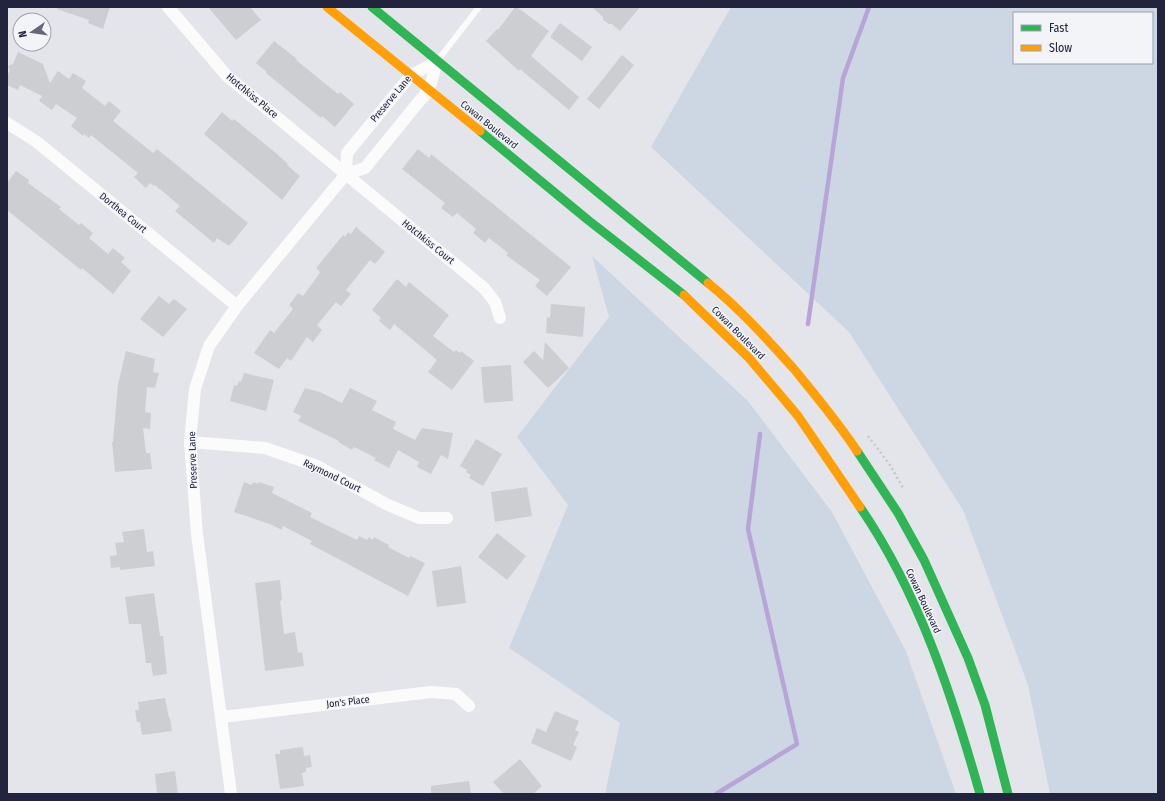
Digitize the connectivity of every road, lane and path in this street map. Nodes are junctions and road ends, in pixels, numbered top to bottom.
1 (168, 7) edge
2 (327, 7) edge
3 (372, 7) edge
4 (479, 7) edge
5 (438, 62) junction
6 (411, 75) junction
7 (428, 90) junction
8 (7, 123) edge
9 (346, 174) junction
10 (237, 306) junction
11 (500, 318) dead end
12 (190, 442) junction
13 (447, 518) dead end
14 (469, 706) dead end
15 (222, 718) junction
16 (231, 794) edge
17 (980, 794) edge
18 (1008, 794) edge

1 - 9 street, Hotchkiss Place
2 - 6 main road, Cowan Boulevard
3 - 5 main road, Cowan Boulevard
4 - 5 lane
5 - 6 street, Preserve Lane
5 - 7 street
5 - 18 main road, Cowan Boulevard
6 - 7 main road, Cowan Boulevard
6 - 9 street, Preserve Lane
7 - 9 street
7 - 17 main road, Cowan Boulevard
8 - 10 street, Dorthea Court
9 - 10 street, Preserve Lane
9 - 11 street, Hotchkiss Court
10 - 12 street, Preserve Lane
12 - 13 street, Raymond Court
12 - 15 street, Preserve Lane
14 - 15 street, Jon's Place
15 - 16 street, Preserve Lane

